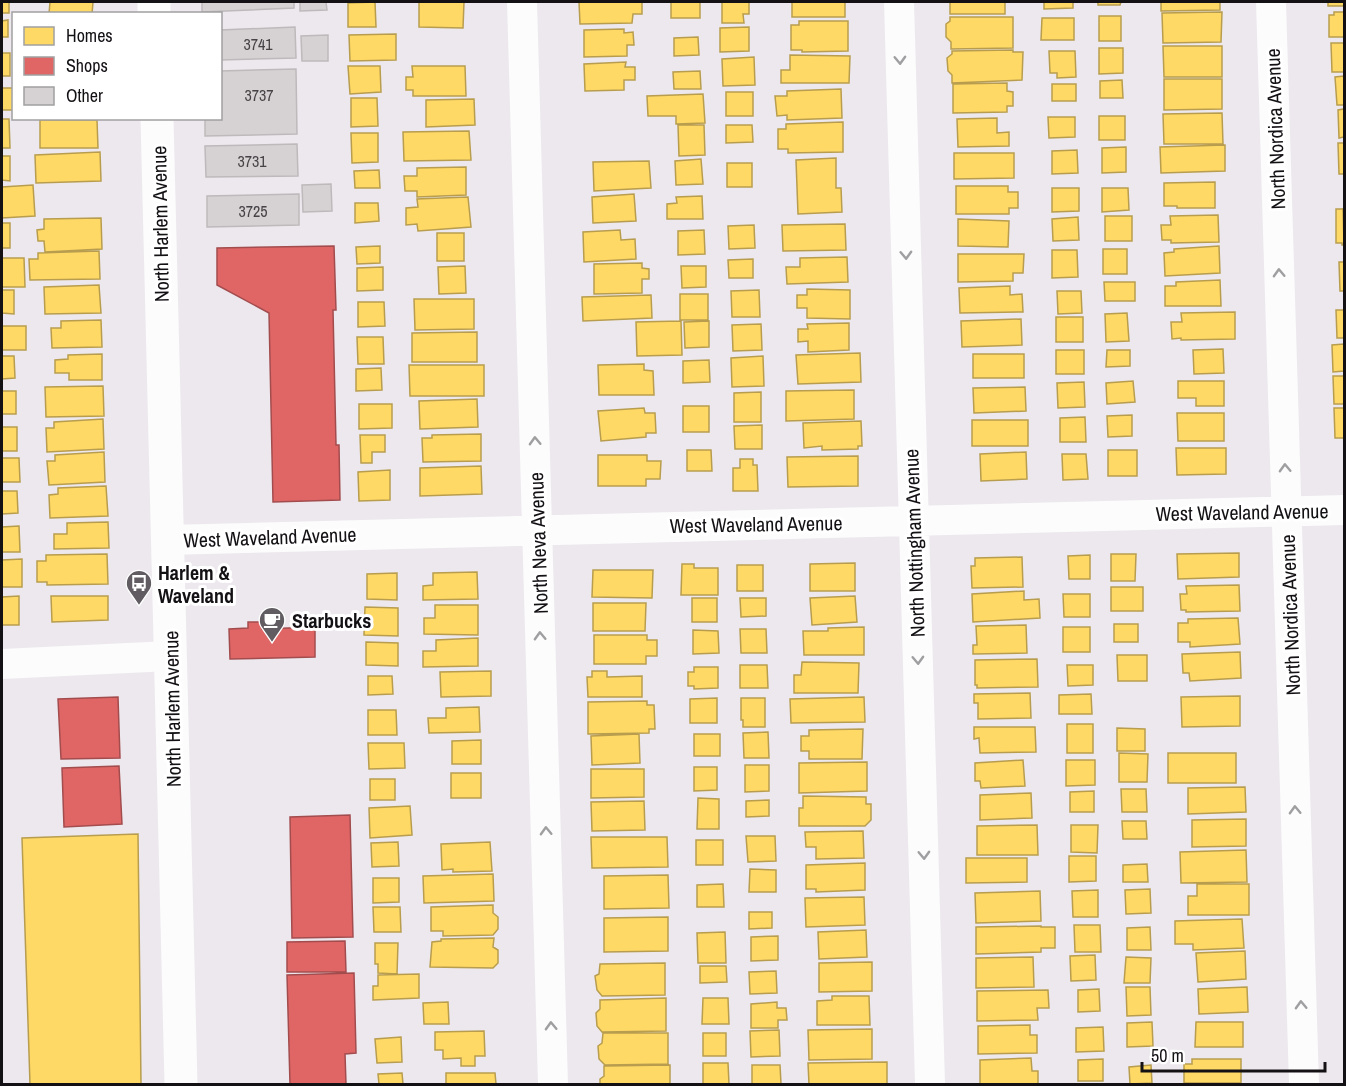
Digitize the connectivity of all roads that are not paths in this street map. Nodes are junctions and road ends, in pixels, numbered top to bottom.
1 (522, 2) edge
2 (898, 2) edge
3 (1271, 2) edge
4 (157, 120) edge
5 (1344, 510) edge
6 (1287, 511) junction
7 (914, 520) junction
8 (537, 530) junction
9 (167, 540) junction
10 (170, 656) junction
11 (2, 664) edge
12 (181, 1084) edge
13 (553, 1084) edge
14 (930, 1084) edge
15 (1304, 1084) edge

8 -> 1 street, North Neva Avenue
2 -> 7 street, North Nottingham Avenue
6 -> 3 street, North Nordica Avenue
4 - 9 main road, North Harlem Avenue
5 - 6 street, West Waveland Avenue
6 - 7 street, West Waveland Avenue
15 -> 6 street, North Nordica Avenue
7 - 8 street, West Waveland Avenue
7 -> 14 street, North Nottingham Avenue
8 - 9 street, West Waveland Avenue
13 -> 8 street, North Neva Avenue
9 - 10 main road, North Harlem Avenue
10 - 11 street
10 - 12 main road, North Harlem Avenue

